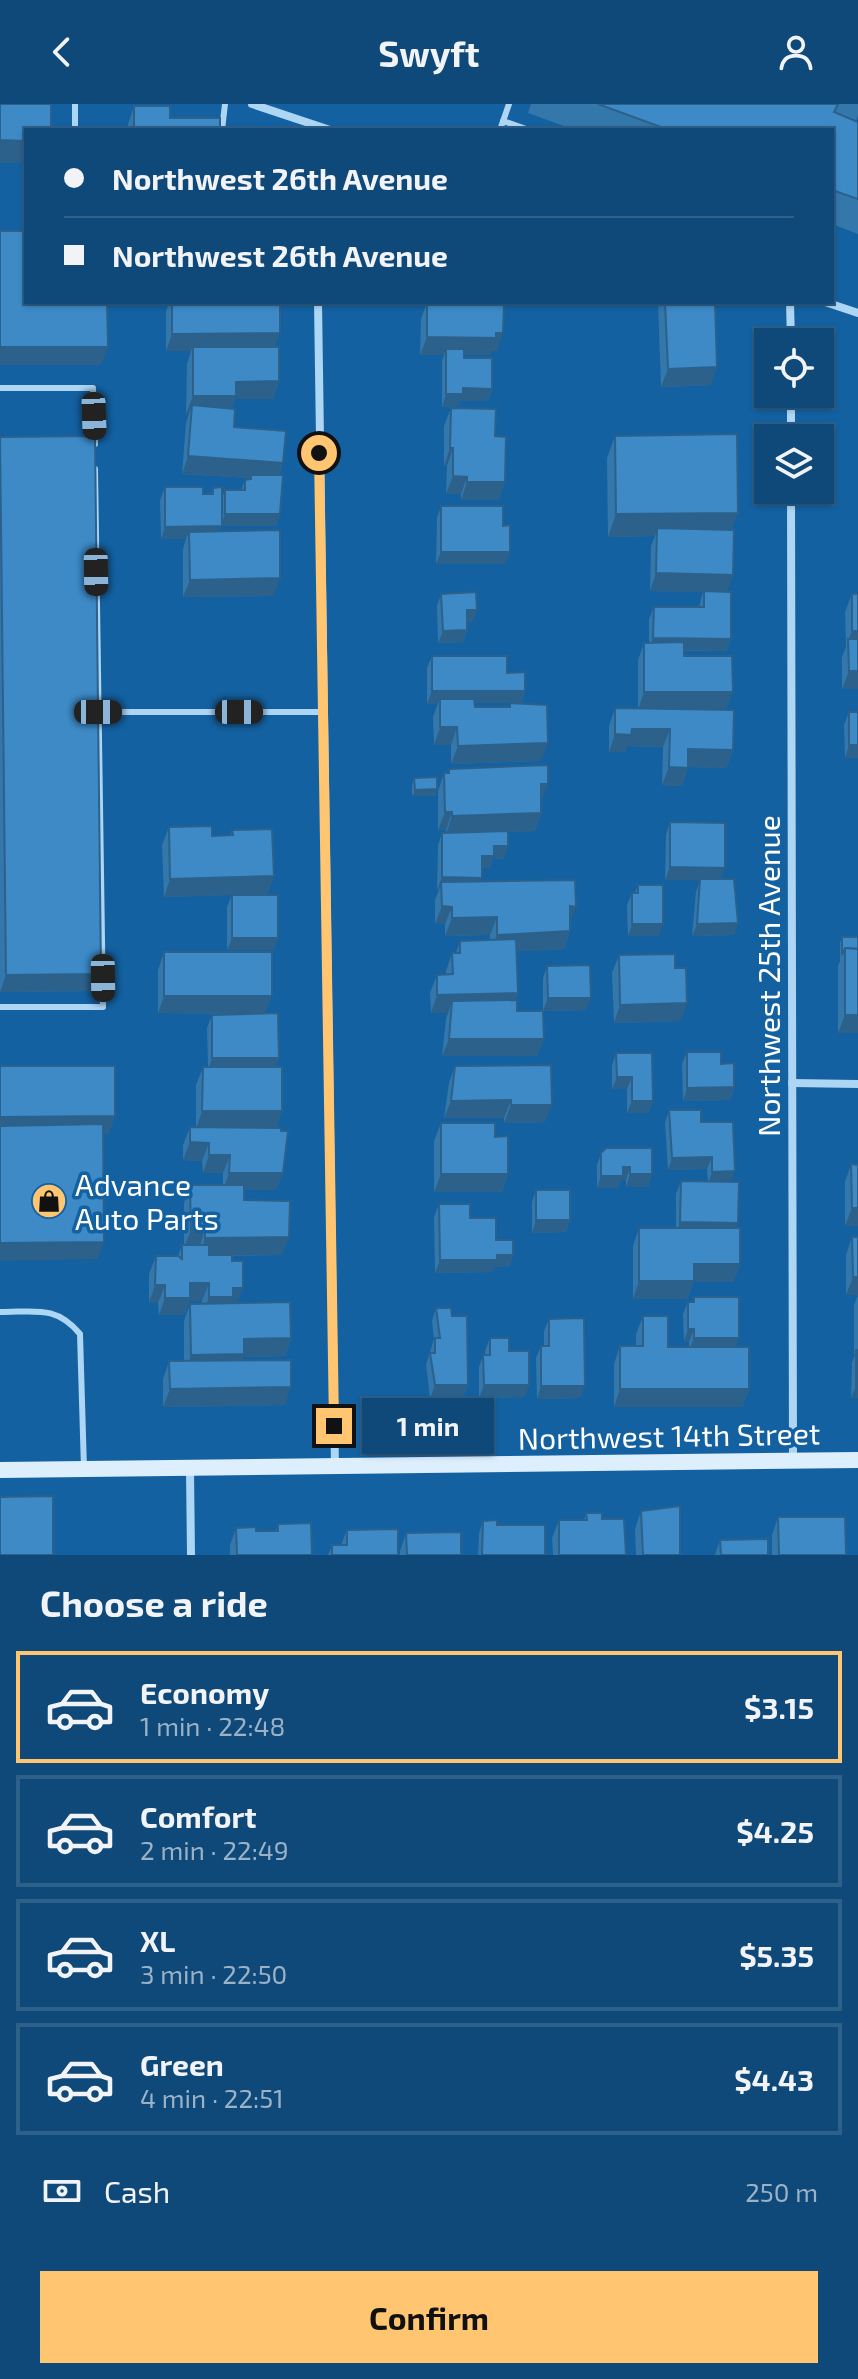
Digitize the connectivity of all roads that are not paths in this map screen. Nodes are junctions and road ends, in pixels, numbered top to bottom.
1 (75, 104) edge
2 (225, 104) edge
3 (252, 104) edge
4 (509, 104) edge
5 (503, 121) junction
6 (316, 127) edge
7 (75, 128) edge
8 (222, 128) edge
9 (501, 128) edge
10 (523, 128) edge
11 (318, 304) edge
12 (790, 304) edge
13 (831, 304) edge
14 (858, 313) edge
15 (791, 328) edge
16 (0, 388) edge
17 (79, 444) edge
18 (95, 444) junction
19 (791, 504) edge
20 (98, 712) junction
21 (321, 712) junction
22 (0, 1007) edge
23 (792, 1083) junction
24 (858, 1084) edge
25 (0, 1312) edge
26 (858, 1460) edge
27 (793, 1461) junction
28 (335, 1469) junction
29 (0, 1470) edge
30 (84, 1470) junction
31 (190, 1470) junction
32 (191, 1555) edge

1 - 7 lane
2 - 8 lane
3 - 6 street
4 - 5 lane
5 - 9 lane
5 - 10 lane
11 - 21 street
12 - 15 street
13 - 14 street
16 - 18 lane
17 - 18 lane
18 - 20 lane
19 - 23 street, Northwest 25th Avenue
20 - 21 lane
20 - 22 lane
21 - 28 street
23 - 24 street
23 - 27 street, Northwest 25th Avenue
25 - 30 lane
26 - 27 street, Northwest 14th Street
27 - 28 street, Northwest 14th Street
28 - 31 street, Northwest 14th Street
29 - 30 street, Northwest 14th Street
30 - 31 street, Northwest 14th Street
31 - 32 street

